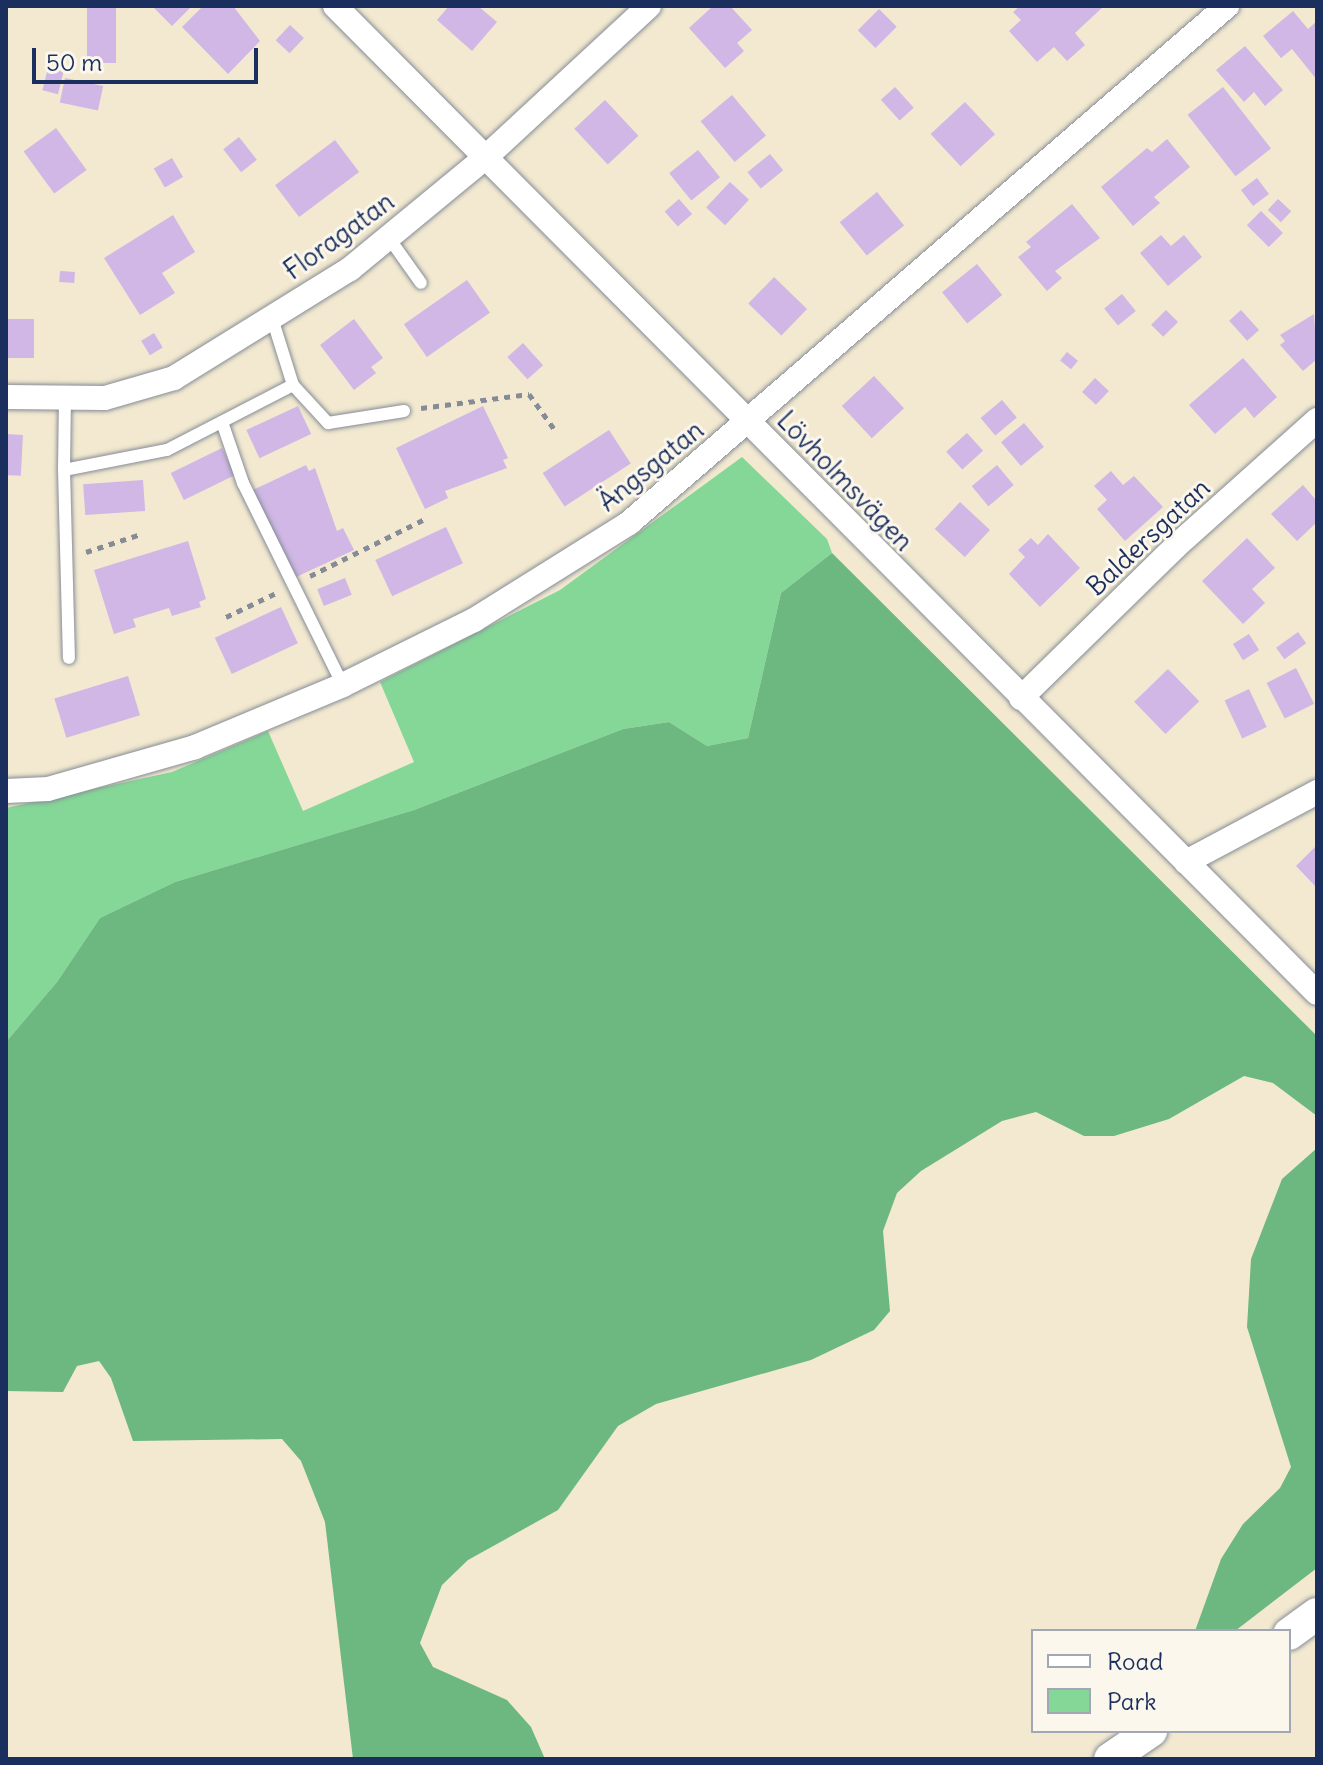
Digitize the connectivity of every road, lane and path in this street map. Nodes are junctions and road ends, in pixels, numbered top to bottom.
1 (335, 6) edge
2 (649, 6) edge
3 (1227, 6) edge
4 (486, 157) junction
5 (389, 238) junction
6 (421, 283) dead end
7 (272, 318) junction
8 (293, 385) junction
9 (6, 397) edge
10 (65, 397) junction
11 (404, 411) joint
12 (1317, 420) edge
13 (222, 422) junction
14 (748, 422) junction
15 (555, 430) dead end
16 (64, 470) junction
17 (427, 518) dead end
18 (138, 535) dead end
19 (66, 558) junction
20 (292, 585) junction
21 (226, 617) dead end
22 (69, 658) dead end
23 (343, 685) junction
24 (1021, 698) junction
25 (6, 791) edge
26 (1317, 792) edge
27 (1186, 862) junction
28 (1317, 993) edge
29 (1317, 1614) edge
30 (1291, 1633) edge
31 (1148, 1733) edge
32 (1110, 1759) edge

1 - 4 street, Lövholmsvägen
2 - 4 street, Floragatan
3 - 14 street, Ängsgatan
4 - 5 street, Floragatan
4 - 14 street, Lövholmsvägen
5 - 6 lane
5 - 7 street, Floragatan
7 - 8 lane
7 - 10 street, Floragatan
8 - 11 lane
8 - 13 lane
9 - 10 street, Floragatan
10 - 16 lane
11 - 15 path
12 - 24 street, Baldersgatan
13 - 16 lane
13 - 20 lane
14 - 23 street, Ängsgatan
14 - 24 street, Lövholmsvägen
16 - 19 lane
17 - 20 path
18 - 19 path
19 - 22 lane
20 - 21 path
20 - 23 lane
23 - 25 street, Ängsgatan
24 - 27 street, Lövholmsvägen
26 - 27 street
27 - 28 street, Lövholmsvägen
29 - 30 street
31 - 32 street

